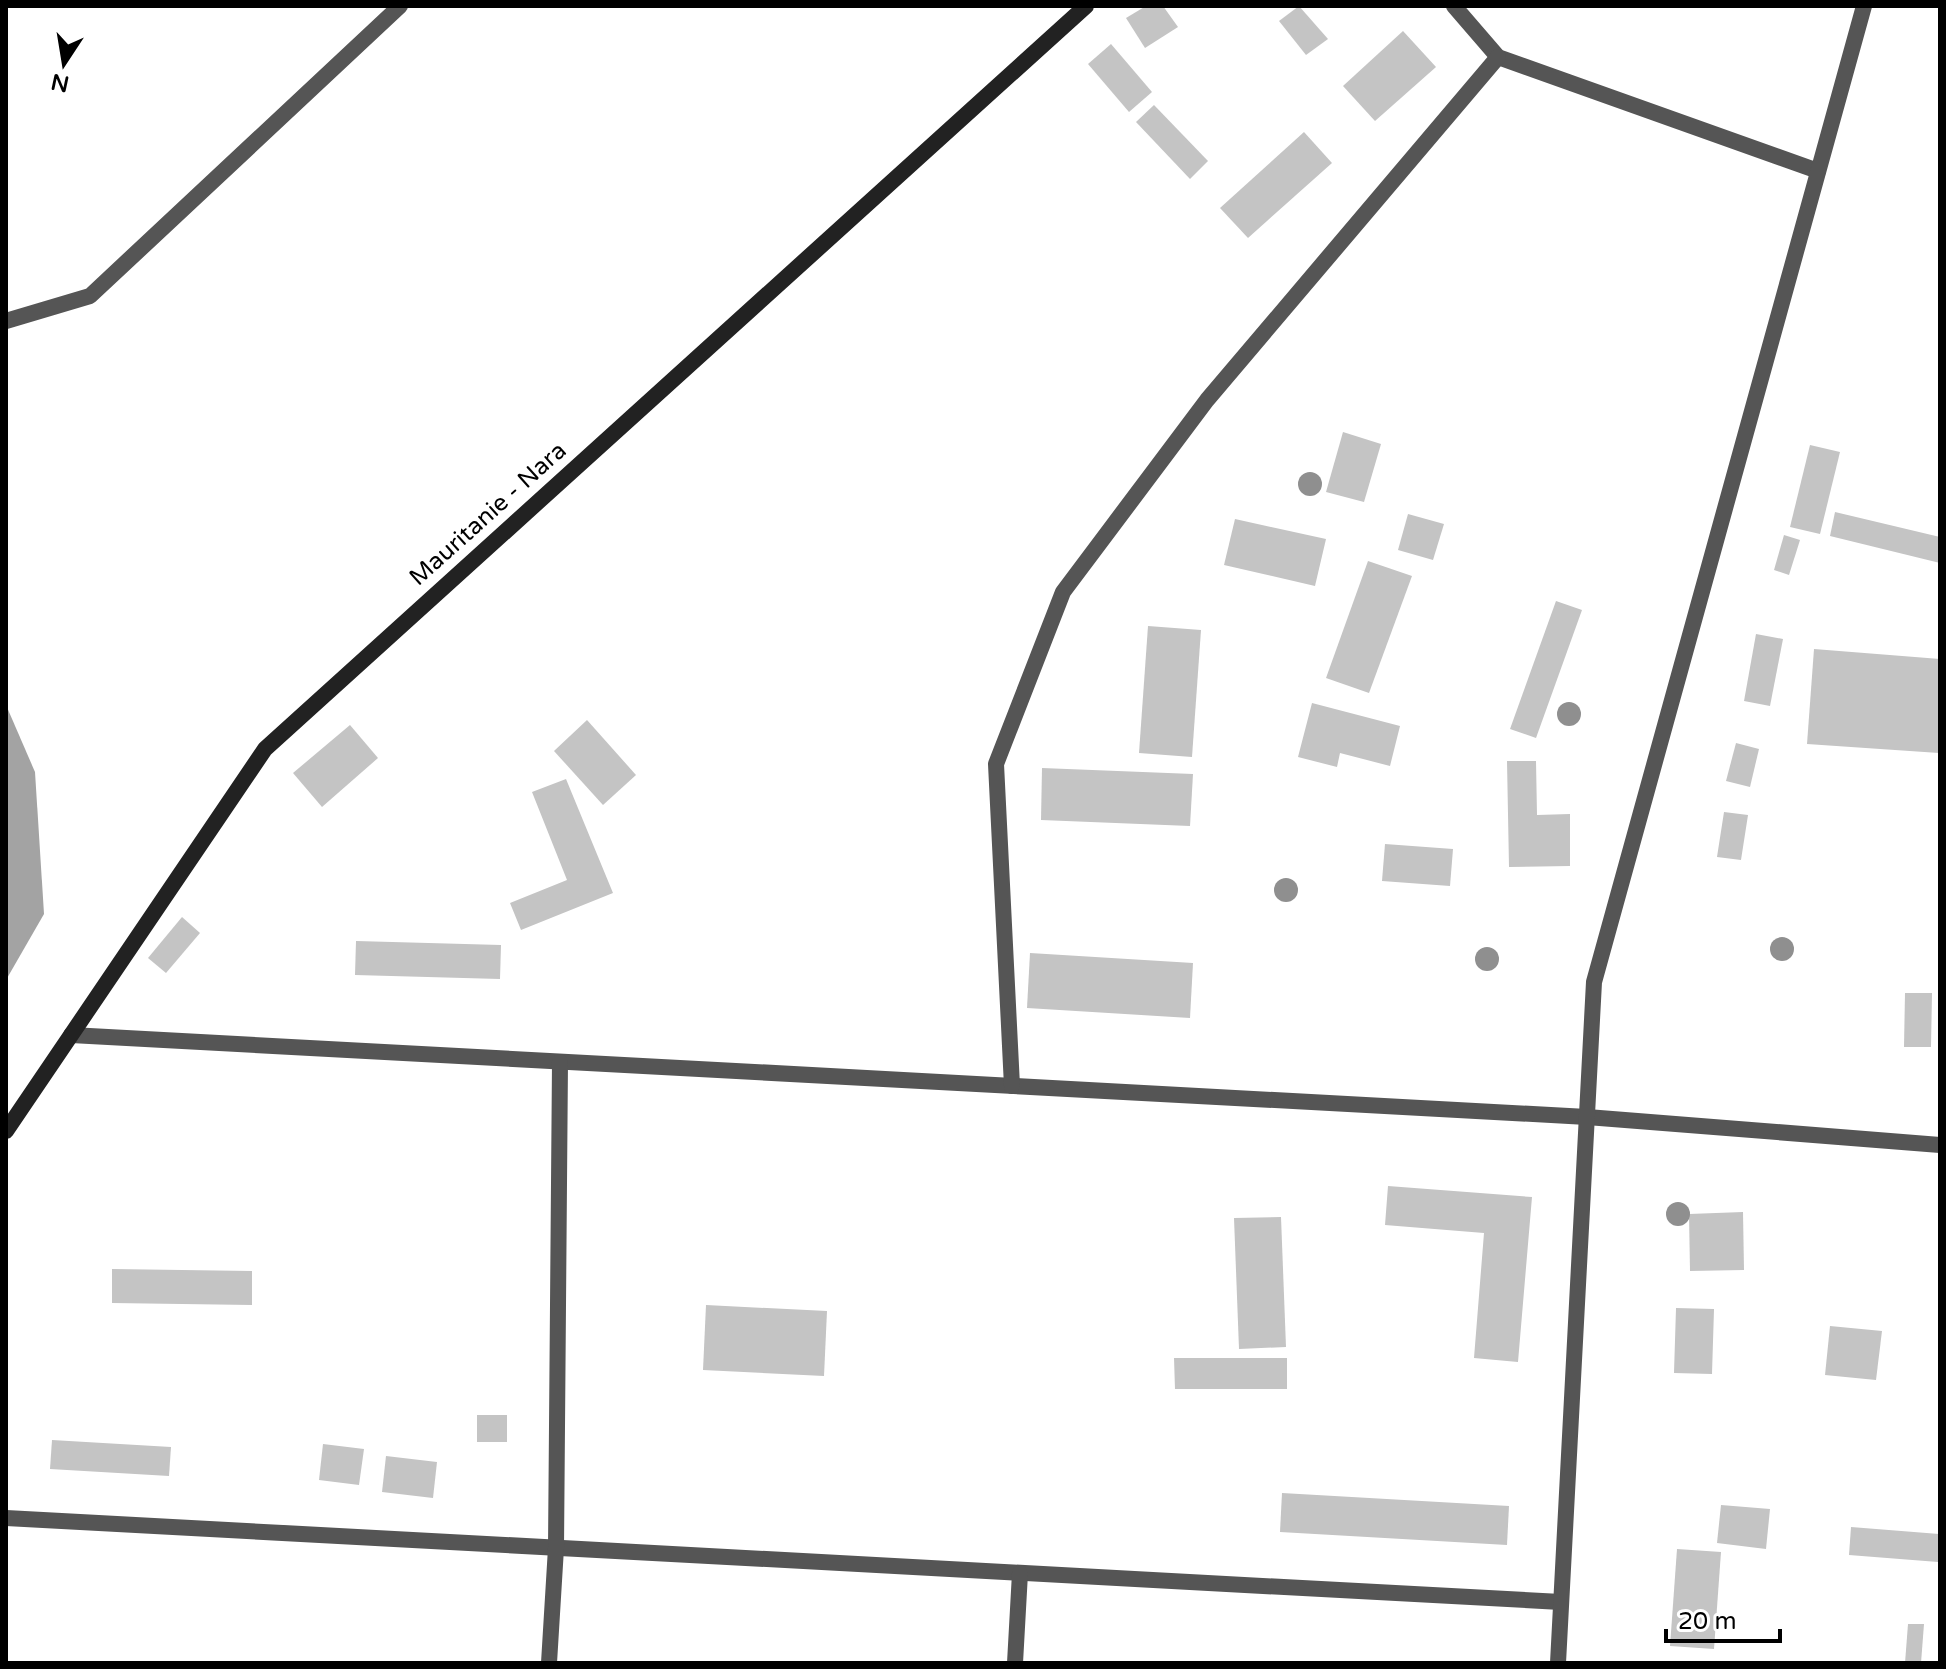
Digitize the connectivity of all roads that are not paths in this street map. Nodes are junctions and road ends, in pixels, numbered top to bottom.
1 (400, 6) edge
2 (1086, 6) edge
3 (1454, 6) edge
4 (1864, 6) edge
5 (1498, 57) junction
6 (1818, 171) junction
7 (6, 321) edge
8 (71, 1035) junction
9 (560, 1062) junction
10 (1012, 1086) junction
11 (1587, 1117) junction
12 (6, 1131) edge
13 (1940, 1145) edge
14 (6, 1518) edge
15 (556, 1548) junction
16 (1020, 1573) junction
17 (1561, 1602) junction
18 (549, 1663) edge
19 (1015, 1663) edge
20 (1558, 1663) edge

1 - 7 street
2 - 8 main road, Mauritanie - Nara
3 - 5 street
4 - 6 street
5 - 6 street
5 - 10 street
6 - 11 street
8 - 9 street
8 - 12 main road, Mauritanie - Nara
9 - 10 street
9 - 15 street
10 - 11 street
11 - 13 street
11 - 17 street
14 - 15 street
15 - 16 street
15 - 18 street
16 - 17 street
16 - 19 street
17 - 20 street

